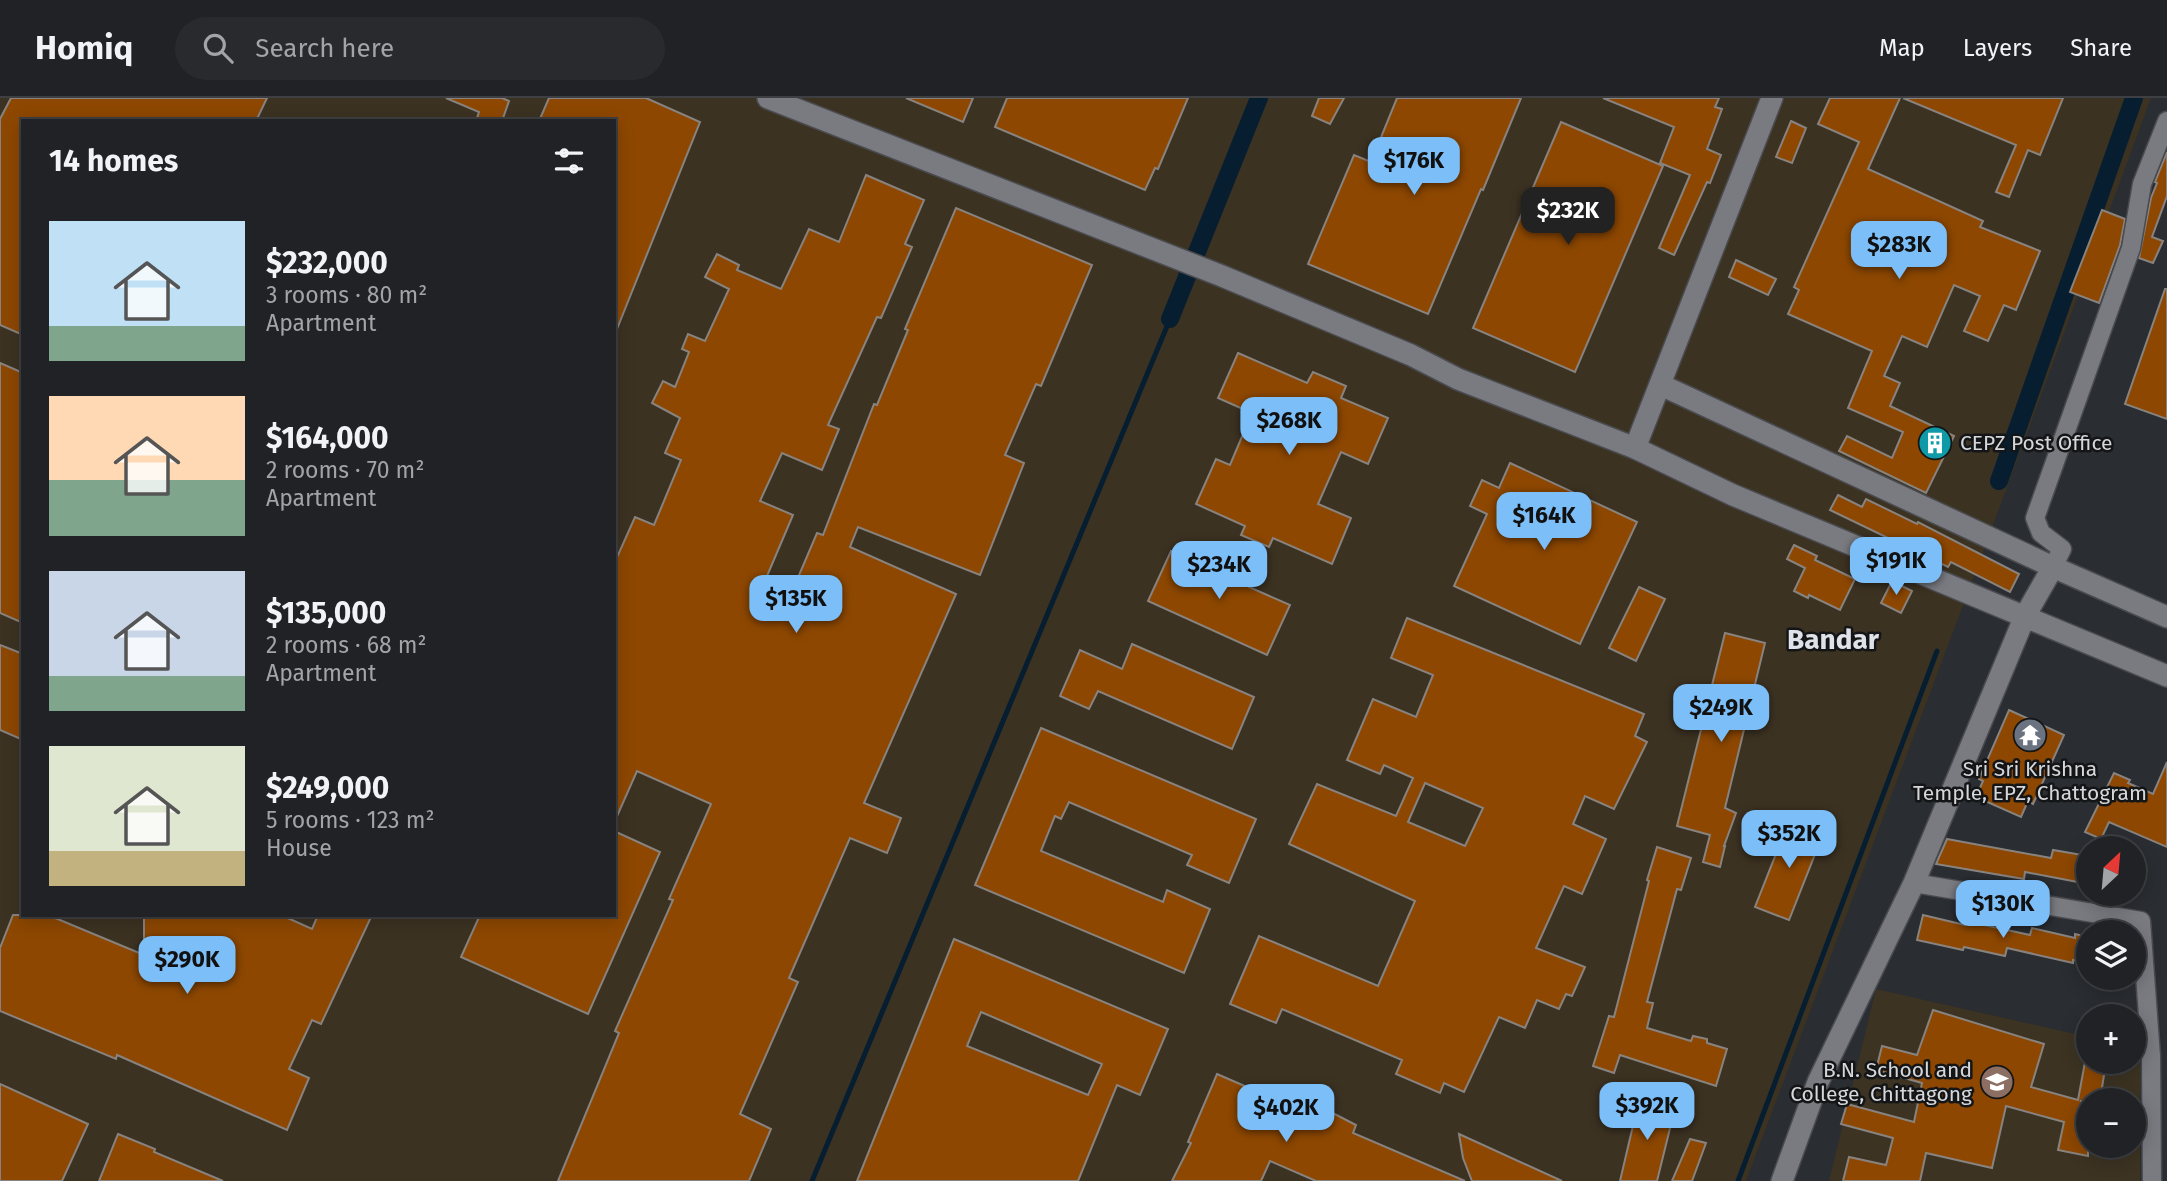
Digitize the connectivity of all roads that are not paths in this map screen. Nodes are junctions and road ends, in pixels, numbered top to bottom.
1 (768, 98) edge
2 (1772, 98) edge
3 (2167, 121) edge
4 (1661, 385) junction
5 (1635, 448) junction
6 (2053, 567) junction
7 (2025, 616) junction
8 (2167, 617) edge
9 (2167, 676) edge
10 (1914, 883) junction
11 (1782, 1181) edge
12 (2152, 1181) edge

1 - 5 street
2 - 4 street
3 - 6 street
4 - 5 street
4 - 6 street
5 - 7 street
6 - 7 street
6 - 8 street
7 - 9 street
7 - 10 street
10 - 11 street
10 - 12 street

